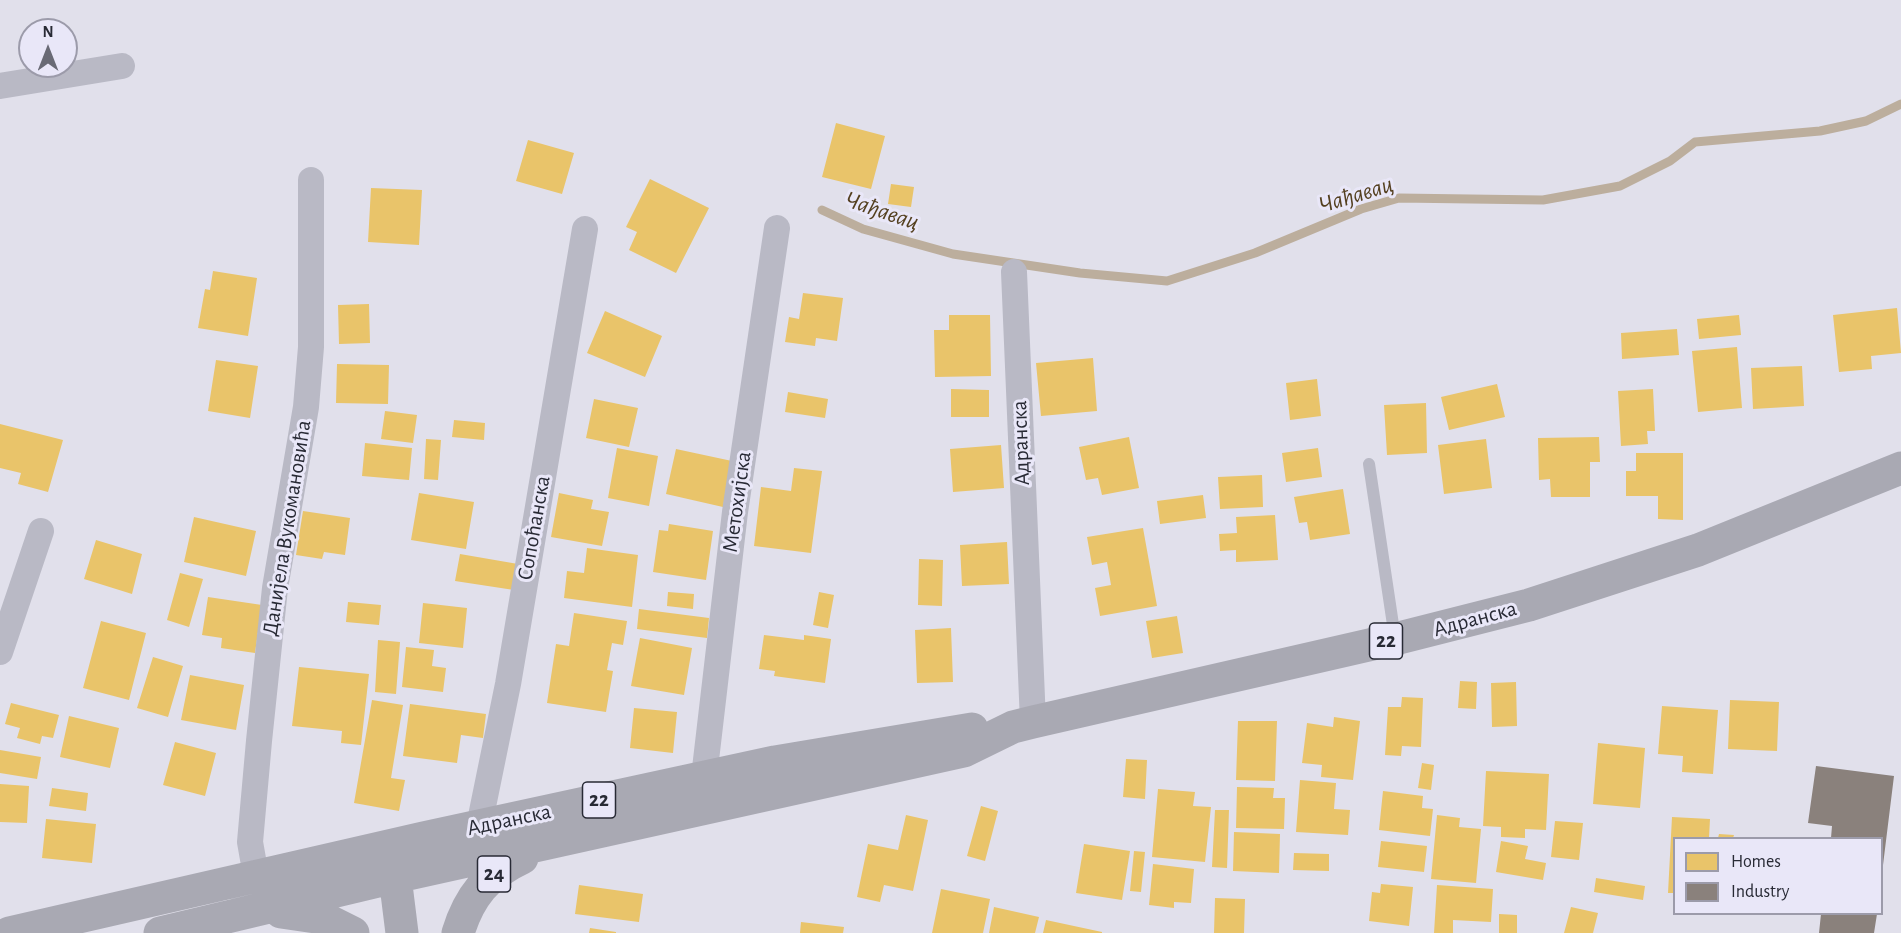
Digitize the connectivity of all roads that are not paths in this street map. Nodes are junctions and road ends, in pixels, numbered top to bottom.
1 (122, 66) dead end
2 (0, 86) edge
3 (311, 180) dead end
4 (777, 228) dead end
5 (585, 229) dead end
6 (1014, 272) dead end
7 (1369, 464) dead end
8 (1901, 468) edge
9 (41, 531) dead end
10 (1395, 639) junction
11 (0, 652) edge
12 (1023, 724) junction
13 (704, 777) junction
14 (480, 826) junction
15 (415, 840) junction
16 (556, 842) junction
17 (443, 867) junction
18 (256, 876) junction
19 (395, 878) junction
20 (265, 910) junction
21 (9, 933) edge
22 (160, 933) edge
23 (352, 933) edge
24 (402, 933) edge
25 (457, 933) edge

1 - 2 street
3 - 18 street, Данијела Вукомановића
4 - 13 street, Метохијска
5 - 14 street, Сопоћанска
6 - 12 street, Адранска
7 - 10 lane
8 - 10 main road, Адранска / 22
9 - 11 street
10 - 12 main road, Адранска / 22
12 - 13 main road, Адранска / 22
12 - 16 main road, Адранска / 22
13 - 14 main road, Адранска / 22
14 - 15 main road, Адранска / 22
15 - 17 main road
15 - 18 main road, Адранска / 22
15 - 19 main road
16 - 17 main road, Адранска / 22
16 - 25 main road, 24
17 - 19 main road, Адранска / 22
17 - 25 main road
18 - 21 main road, Адранска / 22
19 - 20 main road, Адранска / 22
19 - 24 main road
20 - 22 main road, 22
20 - 23 main road

